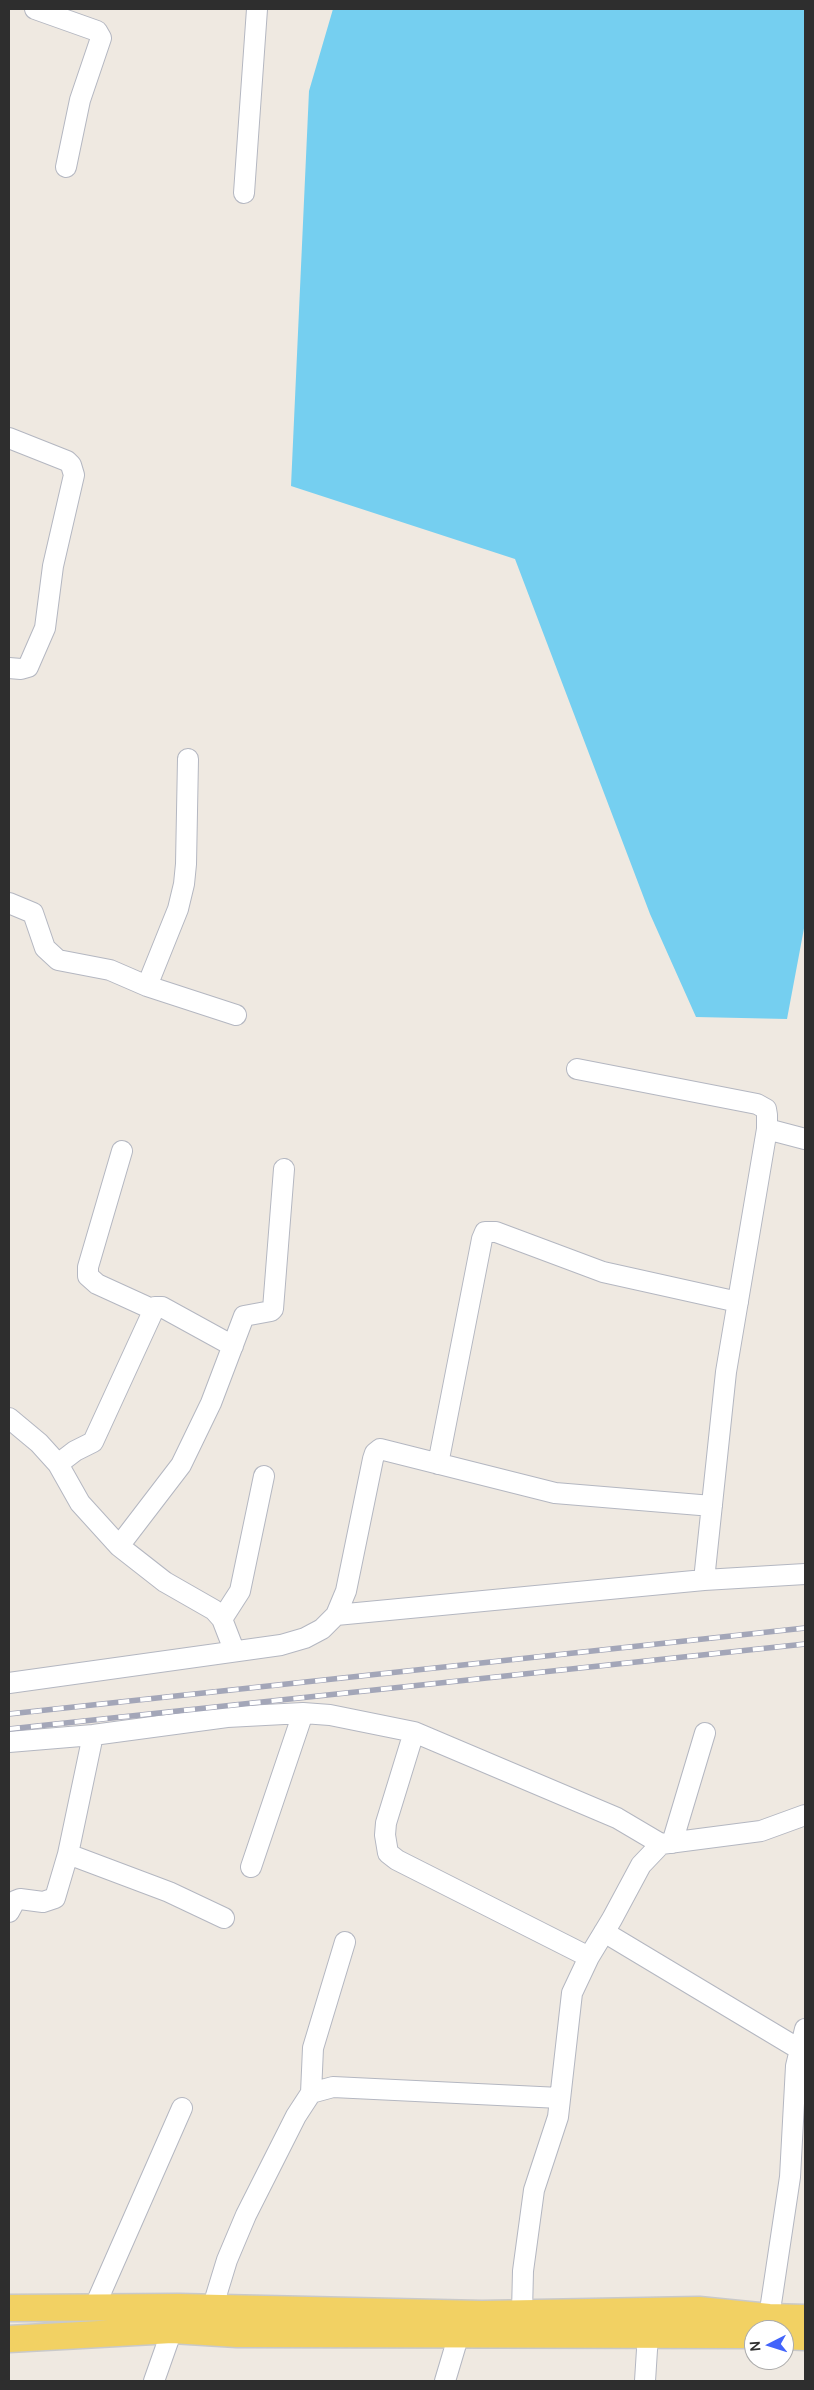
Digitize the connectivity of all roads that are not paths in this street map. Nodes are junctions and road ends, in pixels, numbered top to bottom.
1 (35, 9) edge
2 (257, 9) edge
3 (66, 167) dead end
4 (244, 193) dead end
5 (9, 438) edge
6 (9, 668) edge
7 (188, 759) dead end
8 (9, 903) edge
9 (147, 986) junction
10 (236, 1015) dead end
11 (577, 1069) dead end
12 (767, 1128) junction
13 (805, 1139) edge
14 (122, 1151) dead end
15 (284, 1168) dead end
16 (738, 1302) junction
17 (154, 1310) junction
18 (233, 1346) junction
19 (9, 1418) edge
20 (58, 1464) junction
21 (438, 1464) junction
22 (264, 1476) dead end
23 (712, 1506) junction
24 (119, 1546) junction
25 (805, 1574) edge
26 (704, 1580) junction
27 (336, 1615) junction
28 (222, 1618) junction
29 (234, 1650) junction
30 (9, 1683) edge
31 (303, 1713) junction
32 (414, 1732) junction
33 (705, 1733) dead end
34 (93, 1735) junction
35 (9, 1742) edge
36 (805, 1815) edge
37 (667, 1843) junction
38 (68, 1854) junction
39 (251, 1867) dead end
40 (9, 1912) edge
41 (224, 1918) dead end
42 (604, 1932) junction
43 (346, 1942) dead end
44 (589, 1957) junction
45 (805, 2029) edge
46 (799, 2049) junction
47 (311, 2093) junction
48 (560, 2098) junction
49 (182, 2108) dead end
50 (9, 2308) edge
51 (94, 2308) junction
52 (212, 2309) junction
53 (522, 2312) junction
54 (770, 2320) edge
55 (744, 2323) edge
56 (172, 2330) junction
57 (744, 2331) edge
58 (459, 2334) junction
59 (648, 2334) junction
60 (9, 2339) edge
61 (154, 2381) edge
62 (445, 2381) edge
63 (645, 2381) edge

1 - 3 street
2 - 4 street
5 - 6 street
7 - 9 street
8 - 9 street
9 - 10 street
11 - 12 street
12 - 13 street
12 - 16 street
14 - 17 street
15 - 18 street
16 - 21 street
16 - 23 street
17 - 18 street
17 - 20 street
18 - 24 street
19 - 20 street
20 - 24 street
21 - 23 street
21 - 27 street
22 - 28 street
23 - 26 street
24 - 28 street
25 - 26 street
26 - 27 street
27 - 29 street
28 - 29 street
29 - 30 street
31 - 32 street
31 - 34 street
31 - 39 street
32 - 37 street
32 - 44 street
33 - 37 street
34 - 35 street
34 - 38 street
36 - 37 street
37 - 42 street
38 - 40 street
38 - 41 street
42 - 44 street
42 - 46 street
43 - 47 street
44 - 48 street
45 - 46 street
46 - 54 street
47 - 48 street
47 - 52 street
48 - 53 street
49 - 51 street
50 - 51 main road
51 - 52 main road
52 - 53 main road
53 - 55 main road
56 - 58 main road
56 - 60 main road
56 - 61 street
57 - 59 main road
58 - 59 main road
58 - 62 street
59 - 63 street

